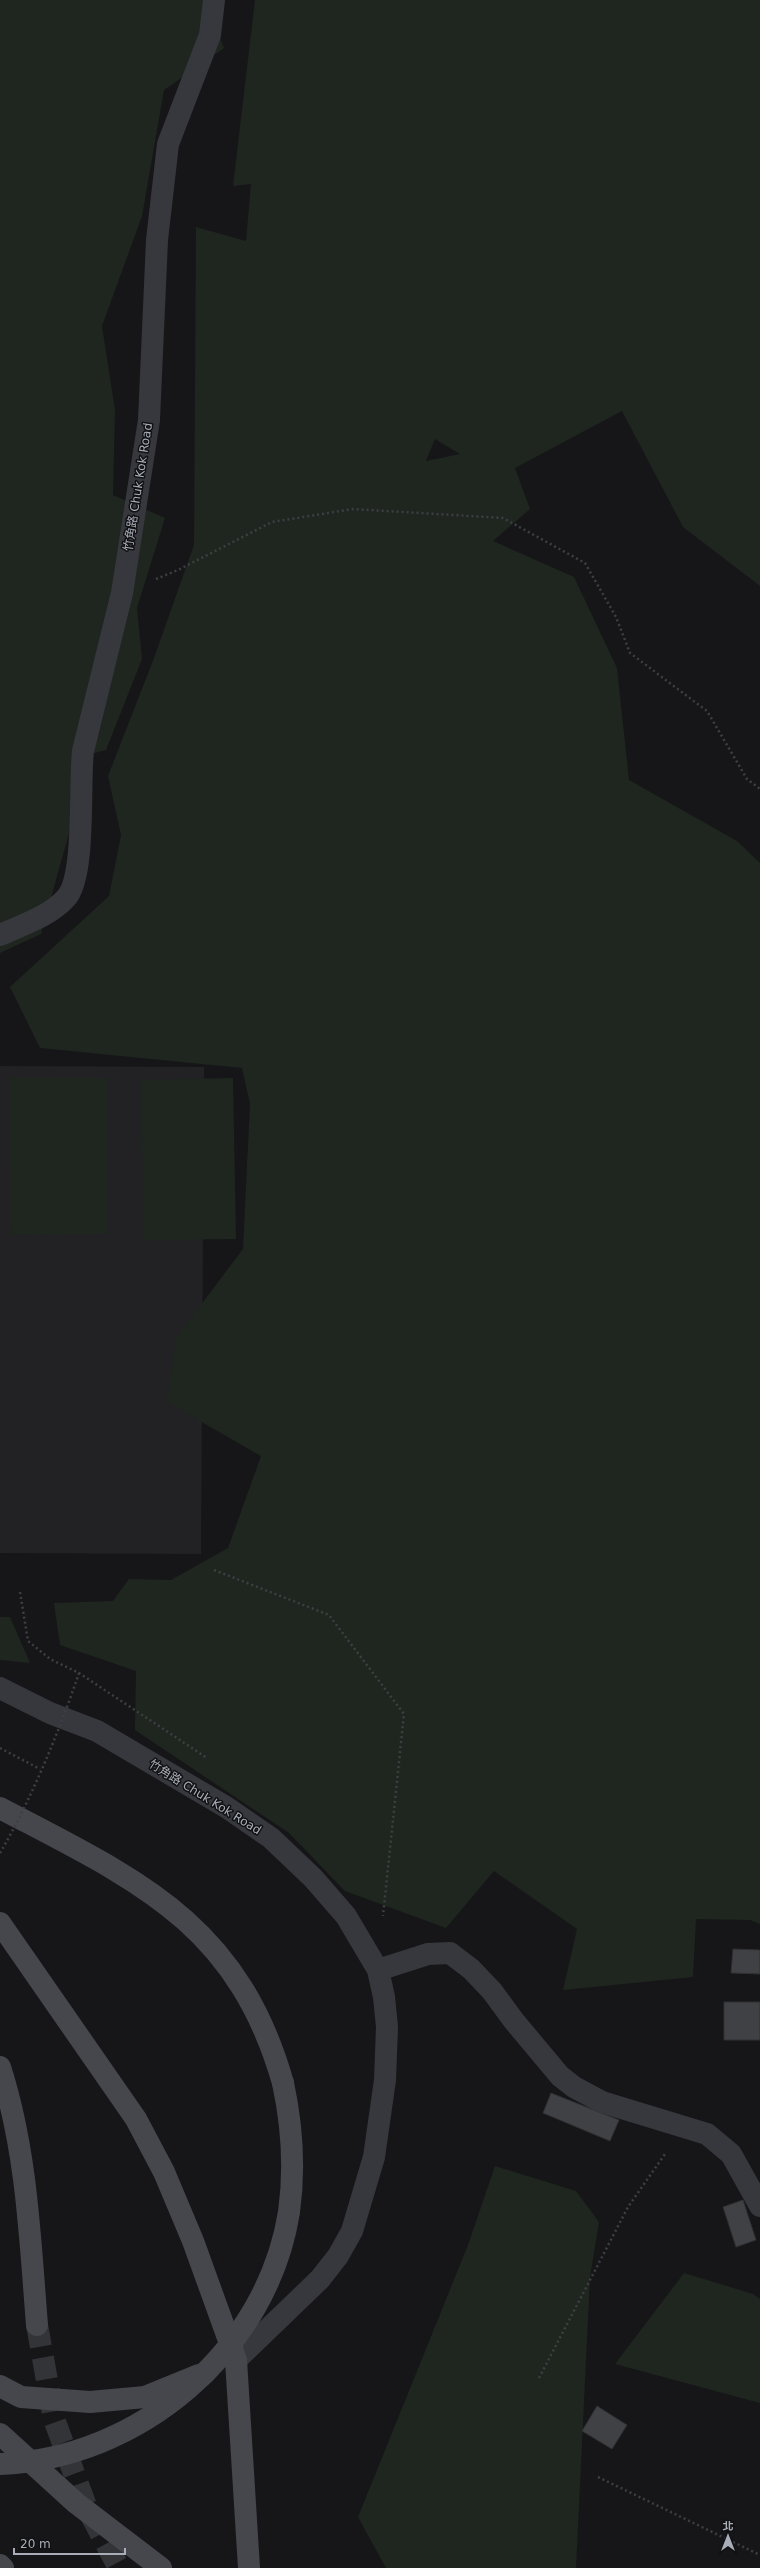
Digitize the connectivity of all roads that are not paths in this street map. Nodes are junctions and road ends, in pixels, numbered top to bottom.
1 (214, 0) edge
2 (0, 935) edge
3 (0, 1688) edge
4 (0, 1808) edge
5 (0, 1923) edge
6 (378, 1970) junction
7 (0, 2067) edge
8 (760, 2206) edge
9 (37, 2325) tunnel mouth
10 (236, 2360) junction
11 (0, 2386) edge
12 (0, 2434) edge
13 (0, 2464) edge
14 (0, 2565) edge
15 (3, 2568) edge
16 (161, 2568) edge
17 (249, 2568) edge

1 - 2 street, 竹角路 Chuk Kok Road
3 - 6 street, 竹角路 Chuk Kok Road
4 - 13 main road, bridge
5 - 10 main road
6 - 8 street
6 - 10 street, 竹角路 Chuk Kok Road
7 - 9 main road
10 - 11 main road
10 - 17 main road
12 - 16 main road
14 - 15 main road

